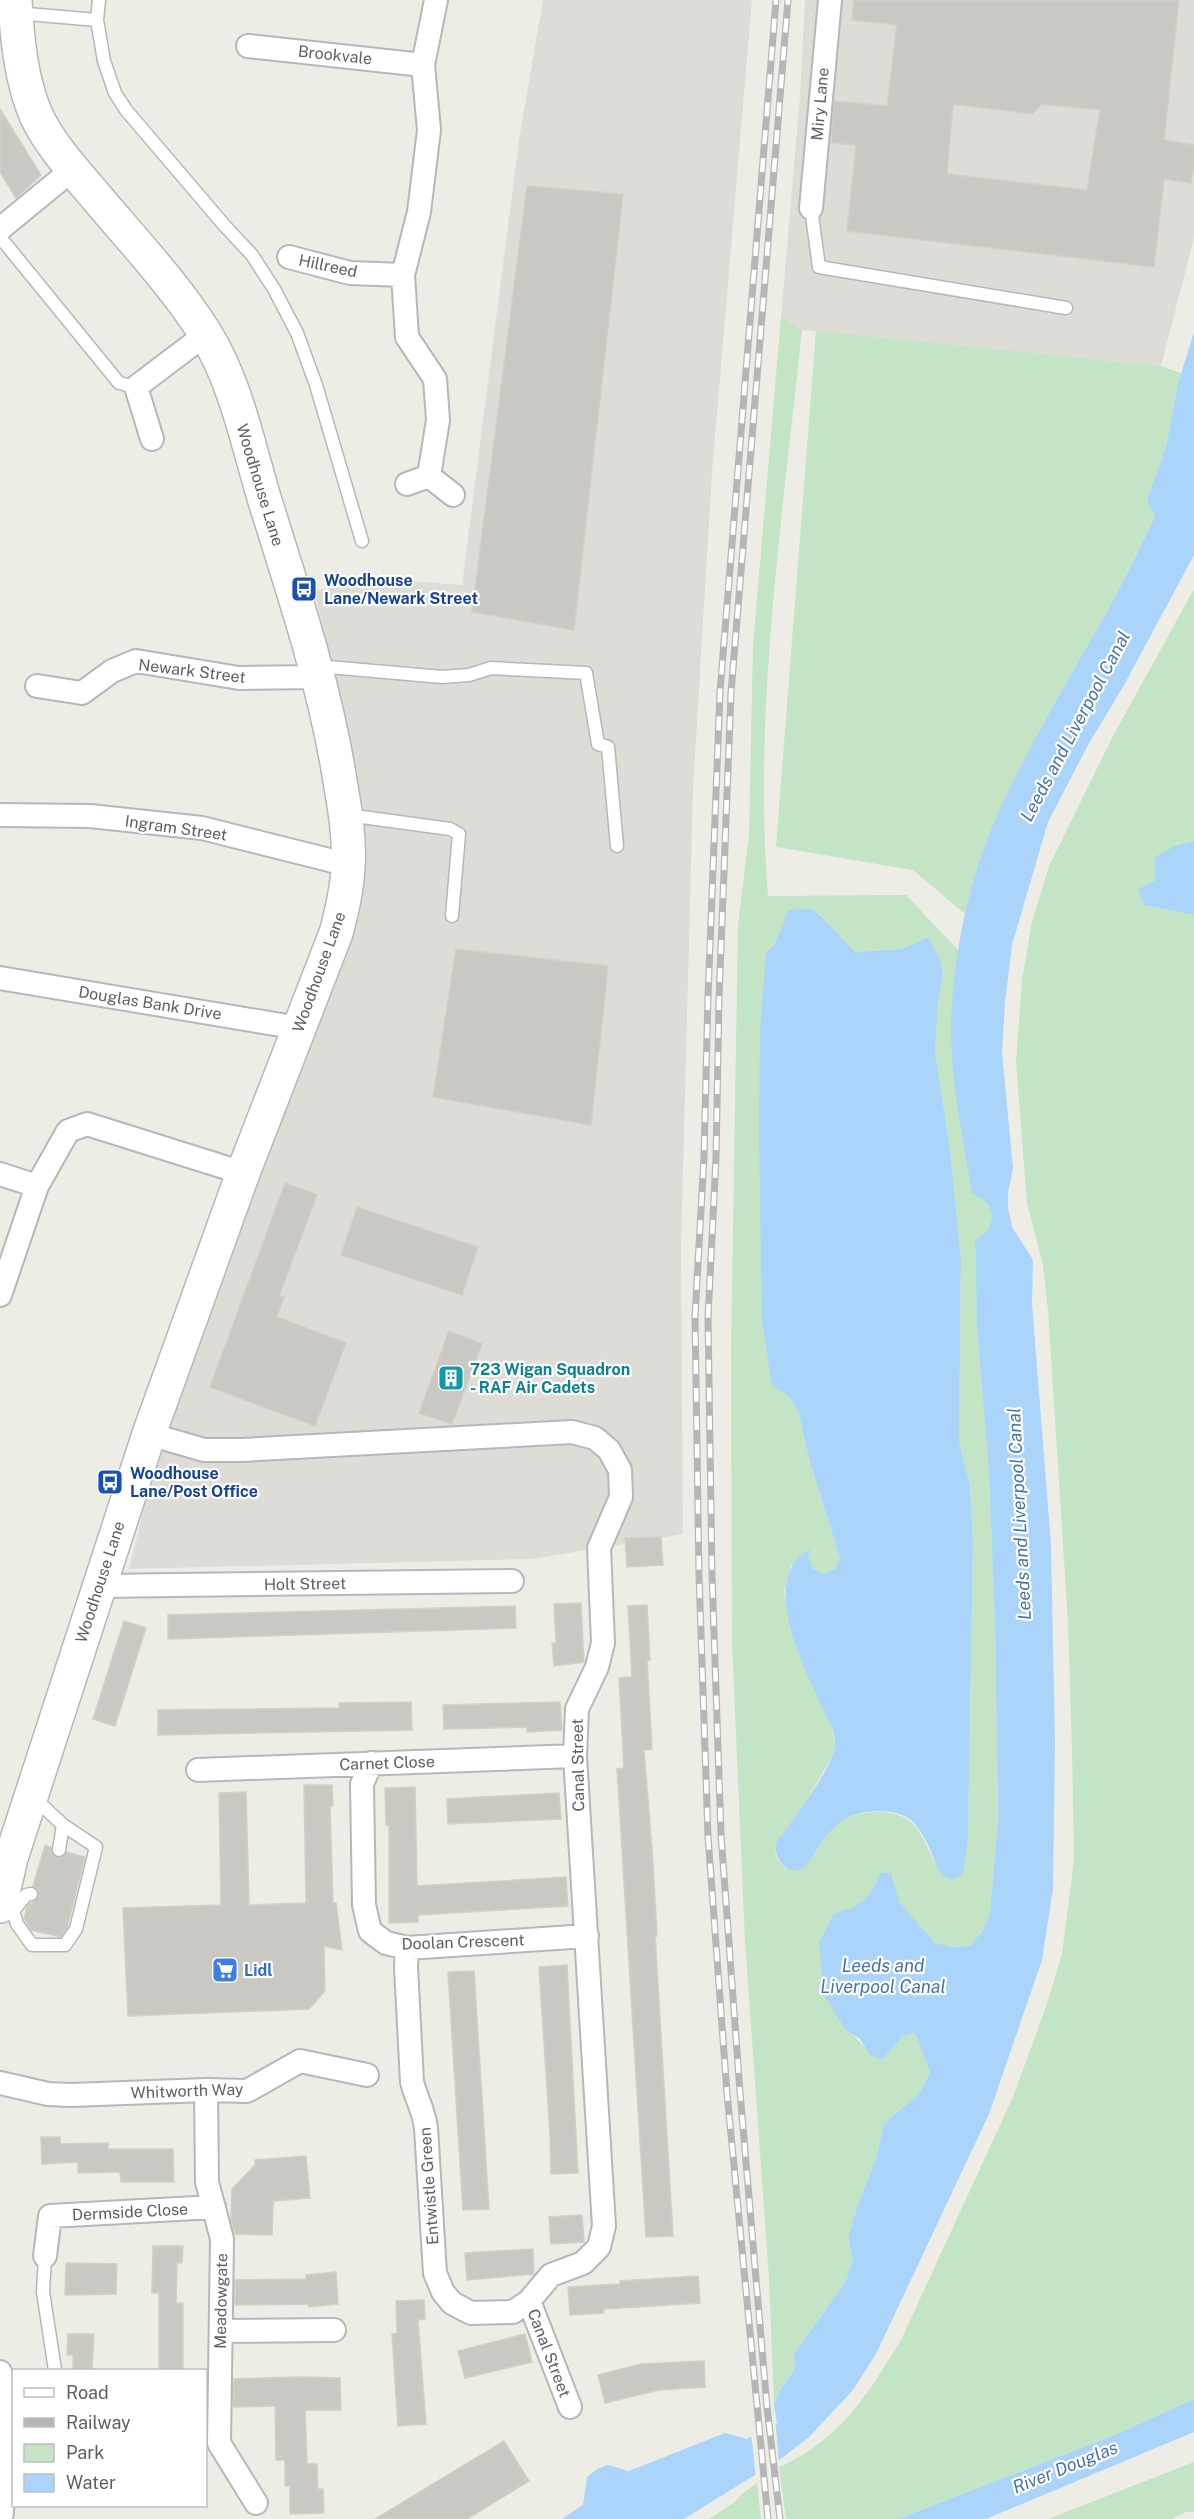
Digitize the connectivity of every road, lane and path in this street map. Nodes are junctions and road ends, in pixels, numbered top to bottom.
1 (99, 0) edge
2 (436, 0) edge
3 (830, 0) edge
4 (16, 7) edge
5 (97, 20) junction
6 (248, 46) dead end
7 (423, 65) junction
8 (73, 169) junction
9 (811, 208) joint
10 (0, 229) edge
11 (0, 237) edge
12 (289, 257) dead end
13 (403, 275) junction
14 (1066, 308) dead end
15 (206, 334) junction
16 (136, 387) junction
17 (152, 439) dead end
18 (429, 476) junction
19 (407, 484) dead end
20 (453, 495) dead end
21 (362, 541) dead end
22 (318, 671) junction
23 (37, 686) dead end
24 (0, 815) edge
25 (346, 818) junction
26 (617, 846) dead end
27 (349, 865) junction
28 (452, 916) dead end
29 (0, 978) edge
30 (299, 1028) junction
31 (243, 1173) junction
32 (0, 1174) edge
33 (37, 1186) junction
34 (0, 1295) edge
35 (149, 1434) junction
36 (512, 1581) dead end
37 (98, 1586) junction
38 (575, 1756) junction
39 (371, 1763) junction
40 (198, 1770) dead end
41 (32, 1795) junction
42 (63, 1825) junction
43 (59, 1850) dead end
44 (6, 1856) edge
45 (31, 1894) dead end
46 (4, 1908) edge
47 (587, 1936) junction
48 (407, 1948) junction
49 (367, 2075) dead end
50 (0, 2083) edge
51 (206, 2090) junction
52 (214, 2207) junction
53 (45, 2256) joint
54 (529, 2301) junction
55 (334, 2330) dead end
56 (221, 2331) junction
57 (55, 2369) edge
58 (0, 2372) edge
59 (570, 2407) dead end
60 (256, 2503) dead end
61 (1, 2519) edge

1 - 5 lane
2 - 7 street
3 - 9 street, Miry Lane
4 - 5 lane
4 - 8 main road, Woodhouse Lane
5 - 21 lane
6 - 7 street, Brookvale
7 - 13 street
8 - 10 street
8 - 15 main road, Woodhouse Lane
9 - 14 lane
11 - 16 lane
12 - 13 street, Hillreed
13 - 18 street
15 - 16 street
15 - 22 main road, Woodhouse Lane
16 - 17 street
18 - 19 street
18 - 20 street
22 - 23 street, Newark Street
22 - 25 main road, Woodhouse Lane
22 - 26 lane
24 - 27 street, Ingram Street
25 - 27 main road, Woodhouse Lane
25 - 28 lane
27 - 30 main road, Woodhouse Lane
29 - 30 street, Douglas Bank Drive
30 - 31 main road, Woodhouse Lane
31 - 33 street
31 - 35 main road, Woodhouse Lane
32 - 33 street
33 - 34 street
35 - 37 main road, Woodhouse Lane
35 - 38 street, Canal Street
36 - 37 street, Holt Street
37 - 41 main road, Woodhouse Lane
38 - 39 street, Carnet Close
38 - 47 street, Canal Street
39 - 40 street, Carnet Close
39 - 48 street, Doolan Crescent
41 - 42 lane
41 - 44 main road, Woodhouse Lane
42 - 43 lane
42 - 46 lane
44 - 46 main road, Woodhouse Lane
45 - 46 lane
47 - 48 street, Doolan Crescent
47 - 54 street, Canal Street
48 - 54 street, Entwistle Green
49 - 51 street, Whitworth Way
50 - 51 street, Whitworth Way
51 - 52 street, Meadowgate
52 - 53 street, Dermside Close
52 - 56 street, Meadowgate
53 - 57 lane
54 - 59 street, Canal Street
55 - 56 street
56 - 60 street, Meadowgate
58 - 61 street

